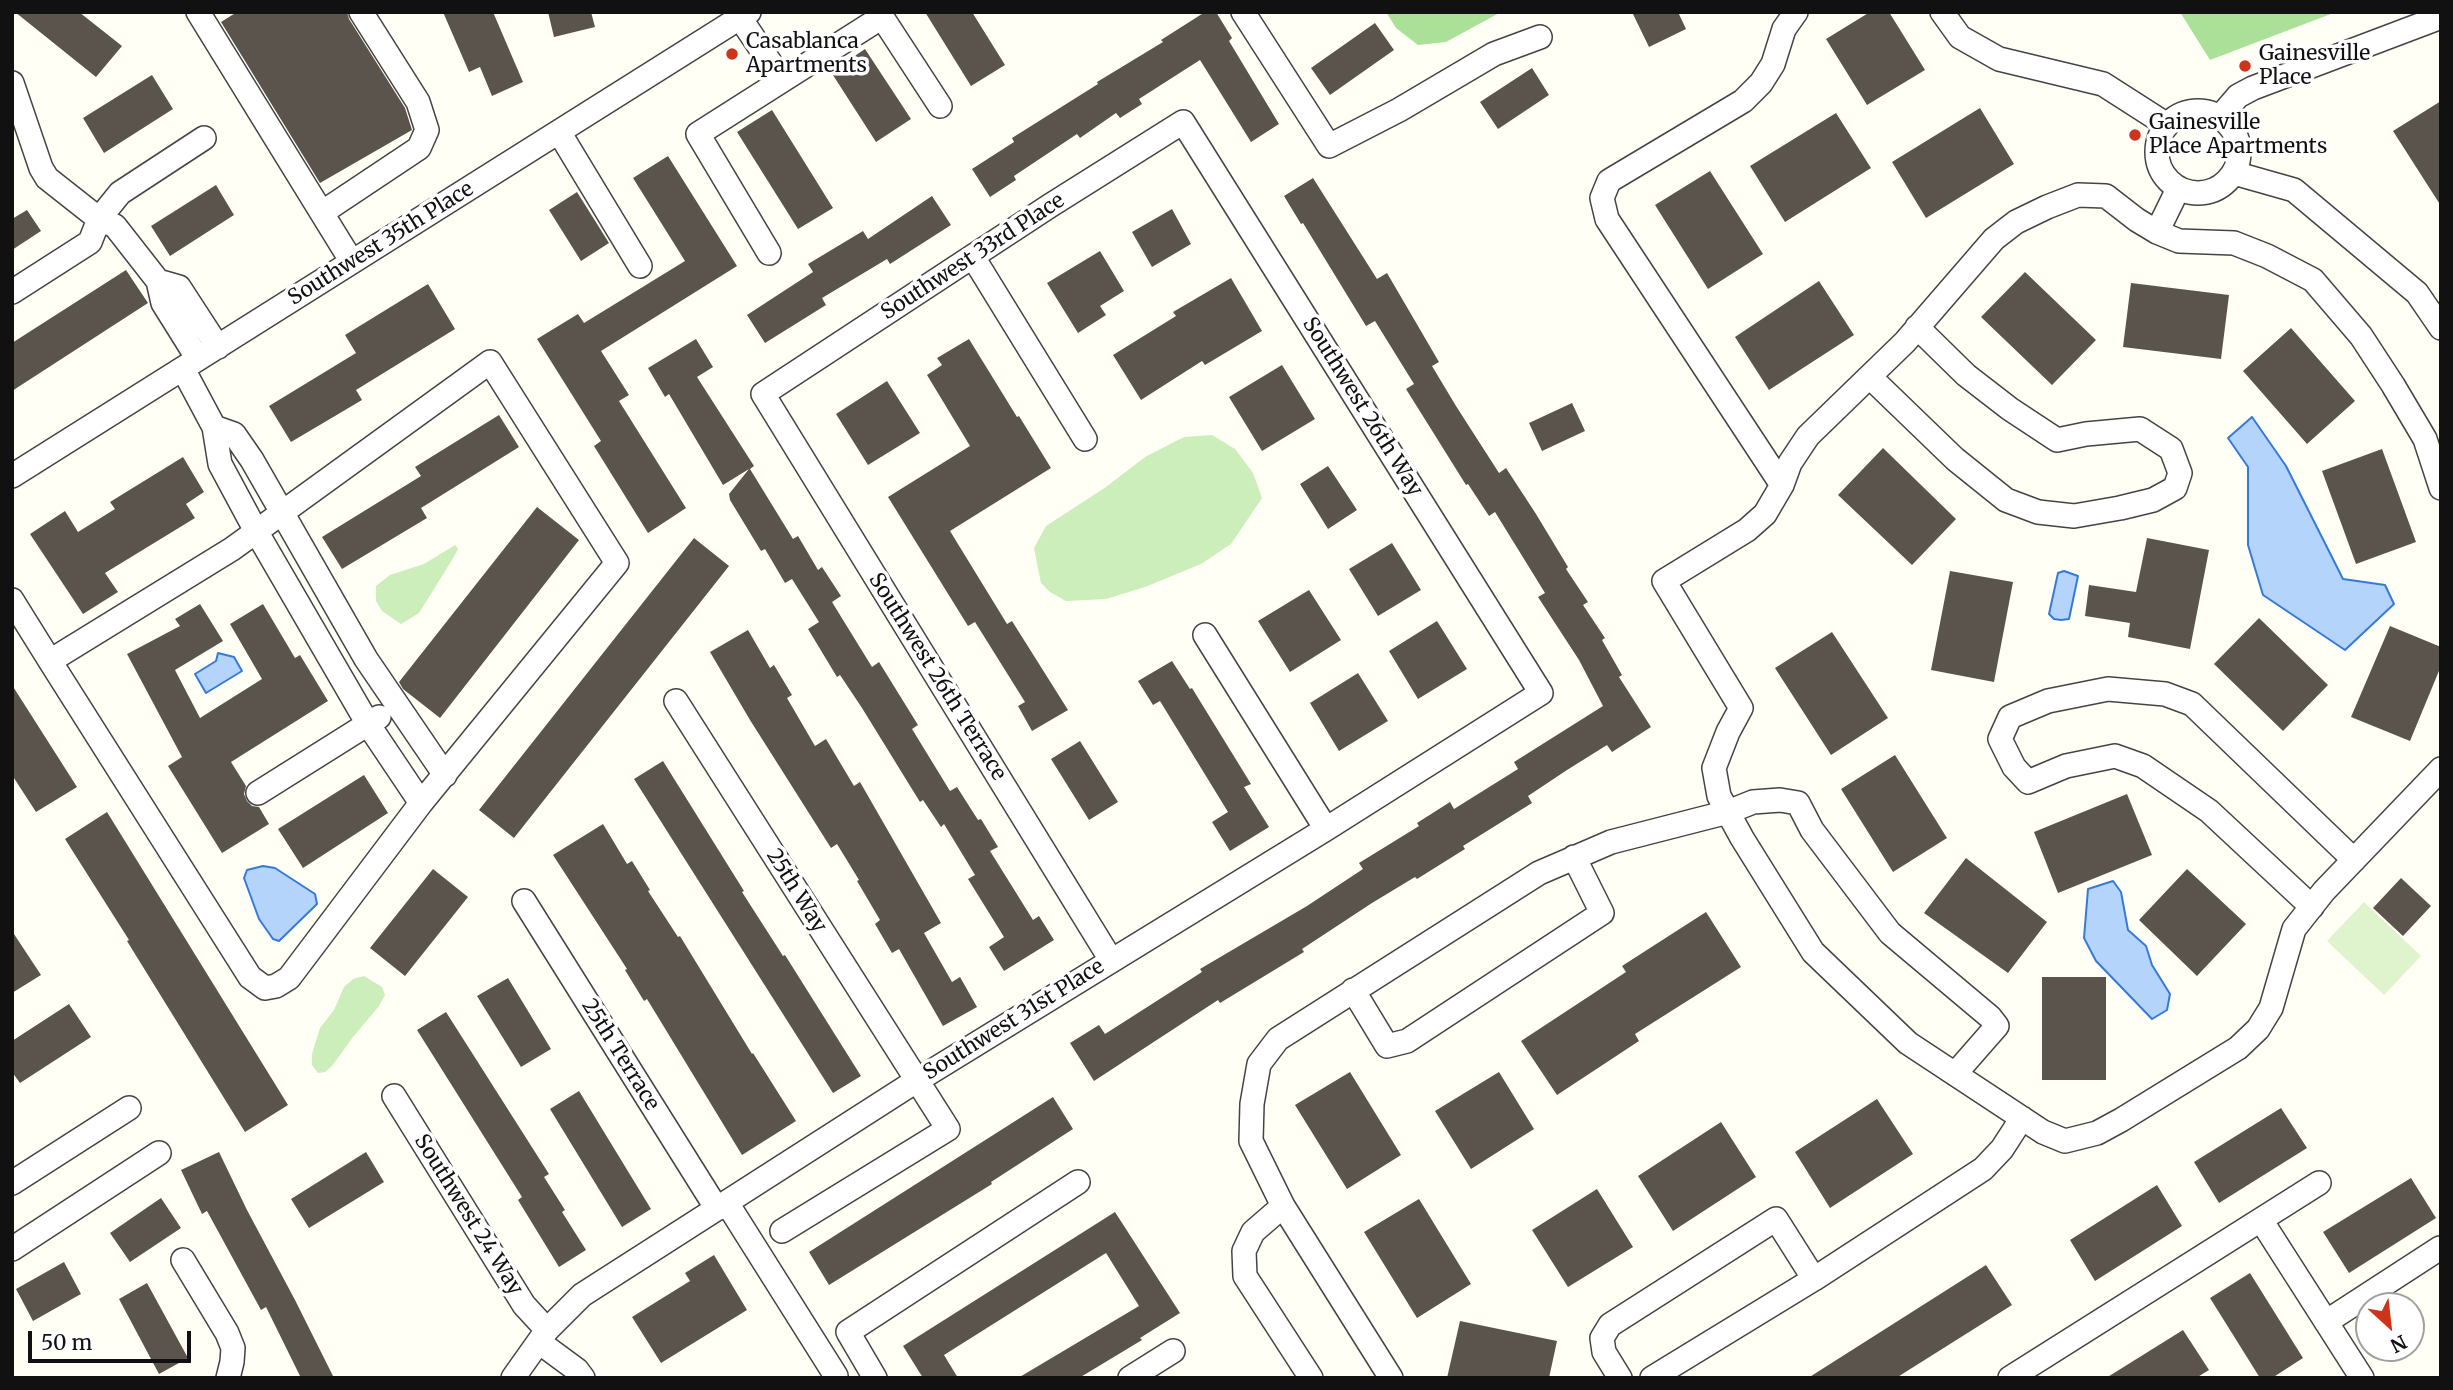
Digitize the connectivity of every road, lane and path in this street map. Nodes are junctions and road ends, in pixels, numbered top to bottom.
1 (198, 12) edge
2 (361, 12) edge
3 (1242, 12) edge
4 (1796, 12) edge
5 (1942, 12) edge
6 (741, 14) edge
7 (2441, 18) edge
8 (1540, 37) dead end
9 (782, 80) junction
10 (12, 83) edge
11 (940, 106) dead end
12 (2220, 117) junction
13 (1183, 122) joint
14 (2167, 125) junction
15 (559, 132) junction
16 (204, 138) dead end
17 (2234, 173) junction
18 (2178, 188) junction
19 (323, 212) junction
20 (99, 219) junction
21 (2157, 232) junction
22 (769, 253) dead end
23 (973, 257) junction
24 (352, 262) junction
25 (640, 266) dead end
26 (12, 292) edge
27 (1917, 327) junction
28 (2441, 328) edge
29 (200, 358) junction
30 (1870, 377) junction
31 (764, 394) joint
32 (214, 427) junction
33 (1085, 439) dead end
34 (12, 476) edge
35 (1782, 485) junction
36 (2441, 488) edge
37 (284, 511) junction
38 (256, 531) junction
39 (12, 600) edge
40 (1205, 635) dead end
41 (50, 661) junction
42 (1541, 693) joint
43 (676, 701) dead end
44 (396, 706) junction
45 (368, 723) junction
46 (2441, 769) edge
47 (444, 775) junction
48 (258, 793) dead end
49 (422, 803) junction
50 (1728, 812) junction
51 (1325, 829) junction
52 (1574, 857) junction
53 (2354, 860) junction
54 (524, 901) dead end
55 (2312, 907) junction
56 (1111, 960) junction
57 (1353, 990) junction
58 (1955, 1074) junction
59 (916, 1081) junction
60 (394, 1096) dead end
61 (129, 1108) dead end
62 (2022, 1118) junction
63 (159, 1153) dead end
64 (1077, 1182) dead end
65 (12, 1183) edge
66 (2319, 1184) dead end
67 (722, 1206) junction
68 (1283, 1206) junction
69 (2261, 1220) junction
70 (782, 1231) dead end
71 (2440, 1248) edge
72 (12, 1249) edge
73 (183, 1260) dead end
74 (1814, 1279) junction
75 (2326, 1322) junction
76 (543, 1336) junction
77 (1173, 1351) dead end
78 (836, 1376) dead end
79 (228, 1378) edge
80 (513, 1378) edge
81 (583, 1378) edge
82 (875, 1378) edge
83 (1130, 1378) edge
84 (1311, 1378) edge
85 (1391, 1378) edge
86 (1619, 1378) edge
87 (1652, 1378) edge
88 (2010, 1378) edge
89 (2362, 1378) edge

1 - 19 street
2 - 19 street
3 - 8 street
4 - 35 street
5 - 14 street
6 - 9 street
6 - 15 street, Southwest 35th Place
7 - 12 street
9 - 11 street
9 - 22 street
10 - 20 street
12 - 14 street
12 - 17 street
13 - 23 street, Southwest 33rd Place
13 - 42 street, Southwest 26th Way
14 - 18 street
15 - 24 street, Southwest 35th Place
15 - 25 street
16 - 20 street
17 - 18 street
17 - 28 street
18 - 21 street
19 - 24 street
20 - 26 street
20 - 29 street
21 - 27 street
21 - 36 street
23 - 31 street, Southwest 33rd Place
23 - 33 street
24 - 29 street, Southwest 35th Place
27 - 30 street
27 - 30 street
29 - 32 street
29 - 34 street, Southwest 35th Place
30 - 35 street
31 - 56 street, Southwest 26th Terrace
32 - 37 street
32 - 38 street
35 - 50 street
37 - 38 street
37 - 44 street
37 - 47 street
38 - 41 street
38 - 45 street
39 - 41 street
40 - 51 street
41 - 49 street
42 - 51 street, Southwest 31st Place
43 - 59 street, 25th Way
44 - 45 street
44 - 47 street
45 - 48 street
45 - 49 street
46 - 53 street
47 - 49 street
50 - 52 street
50 - 58 street
50 - 58 street
51 - 56 street, Southwest 31st Place
52 - 57 street
52 - 57 street
53 - 55 street
53 - 55 street
54 - 67 street, 25th Terrace
55 - 62 street
56 - 59 street, Southwest 31st Place
57 - 68 street
58 - 62 street
59 - 67 street, Southwest 31st Place
59 - 70 street, 25th Way
60 - 76 street, Southwest 24 Way
61 - 65 street
62 - 74 street
63 - 72 street
64 - 82 street
66 - 69 street
67 - 76 street, Southwest 31st Place
67 - 78 street, 25th Terrace
68 - 84 street
68 - 85 street
69 - 75 street
69 - 88 street
71 - 75 street
73 - 79 street
74 - 86 street
74 - 87 street
75 - 89 street
76 - 80 street, Southwest 31st Place
76 - 81 street, Southwest 24 Way
77 - 83 street

